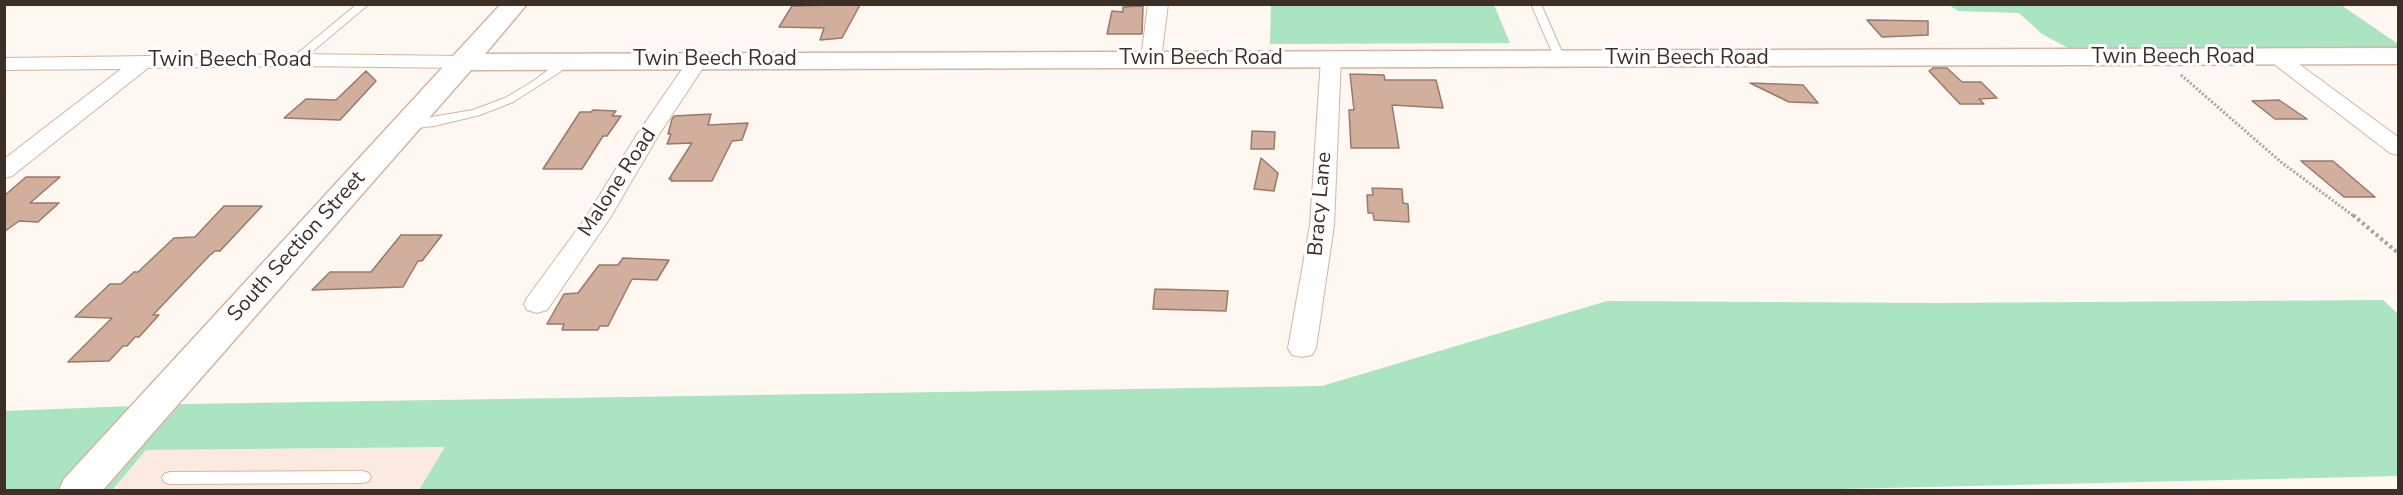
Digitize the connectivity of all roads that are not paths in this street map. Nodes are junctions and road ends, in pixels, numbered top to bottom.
1 (364, 4) edge
2 (515, 4) edge
3 (1158, 4) edge
4 (1536, 4) edge
5 (2398, 56) edge
6 (2277, 57) junction
7 (1151, 59) junction
8 (1331, 59) junction
9 (1560, 59) junction
10 (296, 60) junction
11 (565, 60) junction
12 (698, 60) junction
13 (144, 61) junction
14 (463, 62) junction
15 (4, 64) edge
16 (408, 125) junction
17 (2398, 148) edge
18 (13, 164) edge
19 (537, 304) dead end
20 (1302, 348) dead end
21 (363, 477) dead end
22 (170, 478) dead end
23 (79, 490) edge

1 - 10 lane
2 - 14 street, South Section Street
3 - 7 street
4 - 9 lane
5 - 6 street, Twin Beech Road
6 - 9 street, Twin Beech Road
6 - 17 street
7 - 8 street, Twin Beech Road
7 - 12 street, Twin Beech Road
8 - 9 street, Twin Beech Road
8 - 20 street, Bracy Lane
10 - 13 street, Twin Beech Road
10 - 14 street, Twin Beech Road
11 - 12 street, Twin Beech Road
11 - 14 street, Twin Beech Road
11 - 16 lane
12 - 19 street, Malone Road
13 - 15 street, Twin Beech Road
13 - 18 street
14 - 16 street, South Section Street
16 - 23 street, South Section Street
21 - 22 lane

